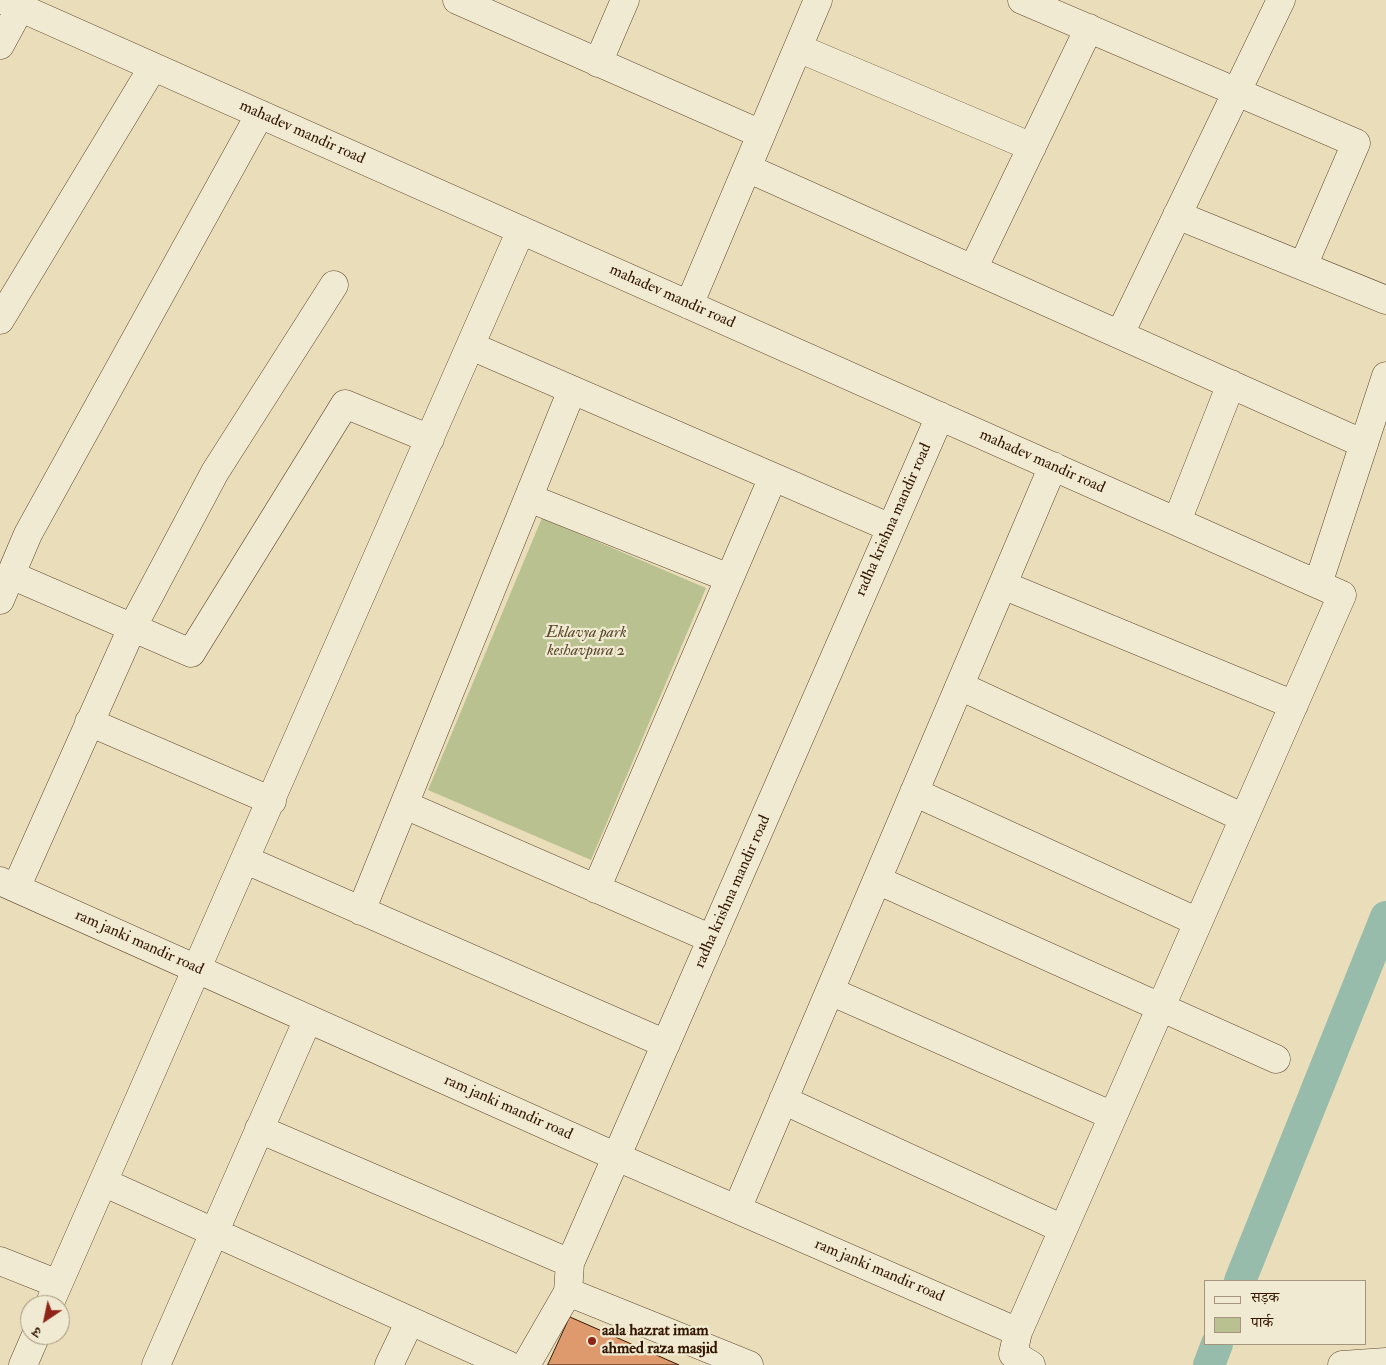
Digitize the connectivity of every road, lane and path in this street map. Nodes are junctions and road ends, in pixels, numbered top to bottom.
1 (457, 0) edge
2 (625, 0) edge
3 (818, 0) edge
4 (1022, 0) edge
5 (1281, 0) edge
6 (12, 4) edge
7 (57, 11) edge
8 (1088, 28) junction
9 (0, 45) edge
10 (798, 48) junction
11 (598, 63) junction
12 (153, 67) junction
13 (1236, 92) junction
14 (260, 114) junction
15 (761, 134) junction
16 (1032, 147) junction
17 (748, 168) junction
18 (1177, 215) junction
19 (522, 230) junction
20 (1303, 266) junction
21 (973, 269) junction
22 (334, 285) dead end
23 (1386, 300) edge
24 (689, 305) junction
25 (0, 320) edge
26 (1120, 334) junction
27 (471, 346) junction
28 (1386, 376) edge
29 (1231, 384) junction
30 (572, 390) junction
31 (940, 416) junction
32 (430, 439) junction
33 (1364, 444) junction
34 (1053, 466) junction
35 (773, 477) junction
36 (529, 498) junction
37 (1177, 522) junction
38 (891, 528) junction
39 (10, 575) junction
40 (729, 578) junction
41 (1318, 584) junction
42 (1002, 585) junction
43 (0, 600) edge
44 (132, 628) junction
45 (960, 686) junction
46 (1294, 705) junction
47 (89, 722) junction
48 (914, 792) junction
49 (272, 801) junction
50 (404, 805) junction
51 (1244, 818) junction
52 (246, 860) junction
53 (877, 880) junction
54 (8, 884) edge
55 (596, 888) junction
56 (361, 911) junction
57 (1198, 922) junction
58 (712, 939) junction
59 (198, 969) junction
60 (830, 991) junction
61 (1160, 1008) junction
62 (308, 1019) junction
63 (666, 1044) junction
64 (1276, 1059) dead end
65 (783, 1100) junction
66 (1113, 1116) junction
67 (260, 1129) junction
68 (616, 1157) junction
69 (104, 1182) junction
70 (736, 1209) junction
71 (1063, 1229) junction
72 (214, 1232) junction
73 (0, 1261) edge
74 (570, 1263) junction
75 (568, 1292) junction
76 (54, 1295) edge
77 (410, 1321) junction
78 (1018, 1332) junction
79 (31, 1345) edge
80 (1386, 1362) edge
81 (22, 1365) edge
82 (156, 1365) edge
83 (389, 1365) edge
84 (508, 1365) edge
85 (526, 1365) edge
86 (749, 1365) edge
87 (1031, 1365) edge
88 (1342, 1365) edge

1 - 11 street
2 - 11 street
3 - 10 street
4 - 8 street
5 - 13 street
6 - 7 street, mahadev mandir road
6 - 9 street
7 - 12 street, mahadev mandir road
8 - 13 street
8 - 16 street
10 - 15 street
10 - 16 street
11 - 15 street
12 - 14 street, mahadev mandir road
12 - 25 street
13 - 18 street
13 - 20 street
14 - 19 street, mahadev mandir road
14 - 39 street
15 - 17 street
16 - 21 street
17 - 21 street
17 - 24 street
18 - 20 street
18 - 26 street
19 - 24 street, mahadev mandir road
19 - 27 street
20 - 23 street
21 - 26 street
22 - 44 street
24 - 31 street, mahadev mandir road
26 - 29 street
27 - 30 street
27 - 32 street
28 - 33 street
29 - 33 street
29 - 37 street
30 - 35 street
30 - 36 street
31 - 34 street, mahadev mandir road
31 - 38 street, radha krishna mandir road
32 - 44 street
32 - 49 street
33 - 41 street
34 - 37 street, mahadev mandir road
34 - 42 street
35 - 38 street
35 - 40 street
36 - 40 street
36 - 50 street
37 - 41 street, mahadev mandir road
38 - 58 street, radha krishna mandir road
39 - 43 street
39 - 44 street
40 - 55 street
41 - 46 street, mahadev mandir road
42 - 45 street
42 - 46 street
44 - 47 street
45 - 48 street
45 - 51 street
46 - 51 street
47 - 49 street
47 - 54 street
48 - 53 street
48 - 57 street
49 - 52 street
50 - 55 street
50 - 56 street
51 - 57 street
52 - 56 street
52 - 59 street
53 - 60 street
53 - 61 street
54 - 59 street, ram janki mandir road
55 - 58 street
56 - 63 street
57 - 61 street
58 - 63 street, radha krishna mandir road
59 - 62 street, ram janki mandir road
59 - 69 street
60 - 65 street
60 - 66 street
61 - 64 street
61 - 66 street
62 - 67 street
62 - 68 street, ram janki mandir road
63 - 68 street, radha krishna mandir road
65 - 70 street
65 - 71 street
66 - 71 street
67 - 72 street
67 - 74 street
68 - 70 street, ram janki mandir road
68 - 74 street, radha krishna mandir road
69 - 72 street
69 - 76 street
70 - 78 street, ram janki mandir road
71 - 78 street
72 - 77 street
72 - 82 street
73 - 76 street
74 - 75 street, radha krishna mandir road
75 - 85 street, radha krishna mandir road
75 - 86 street
77 - 83 street
77 - 84 street
78 - 87 street
79 - 81 street
80 - 88 street

